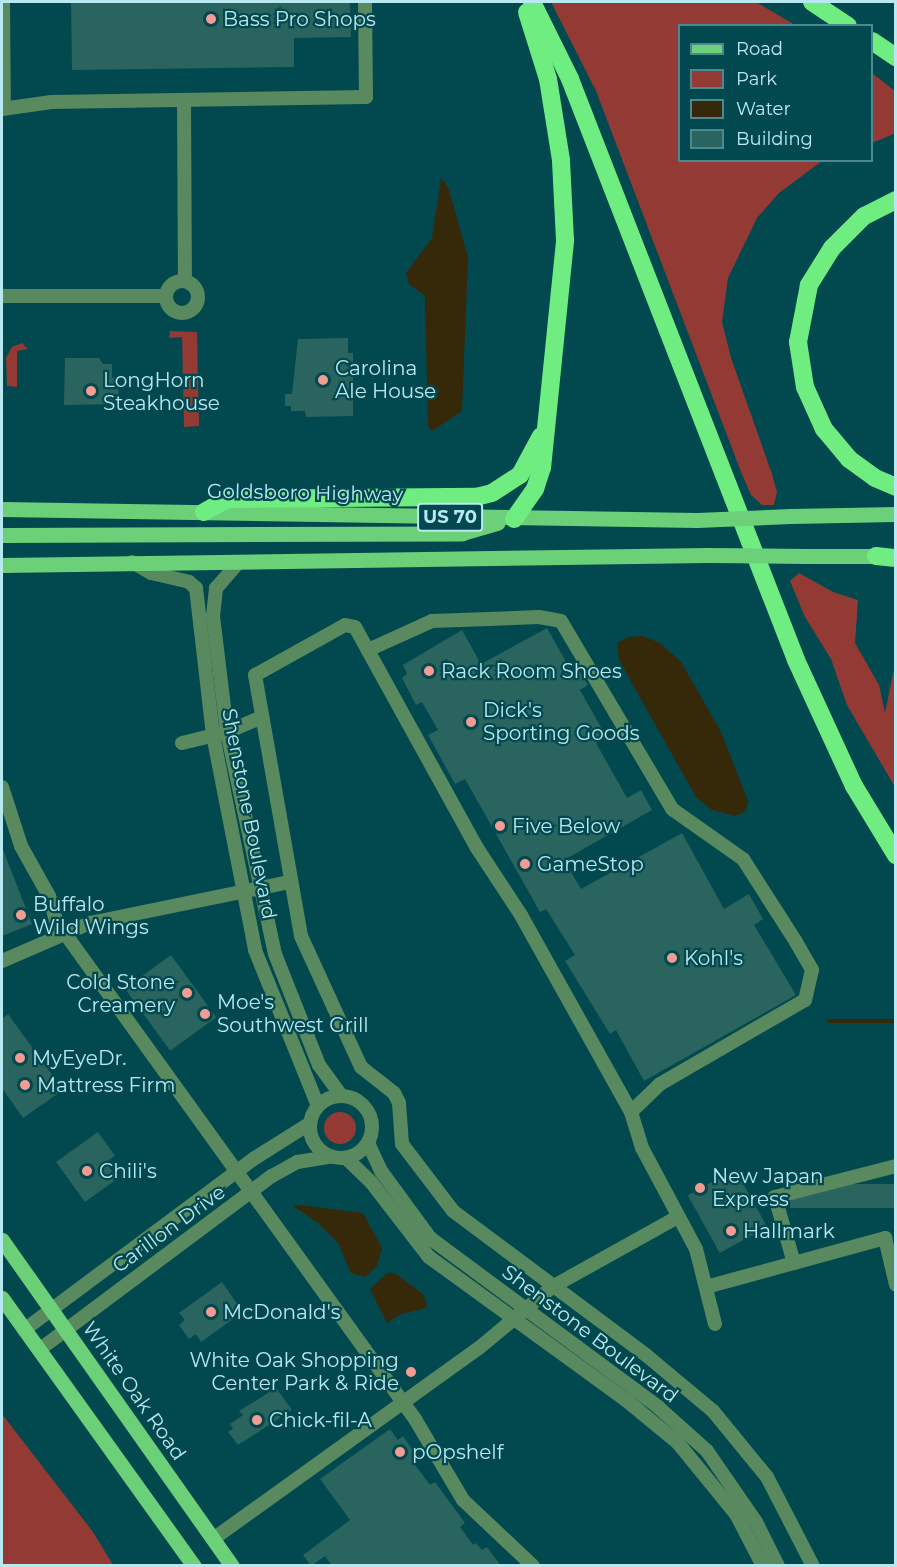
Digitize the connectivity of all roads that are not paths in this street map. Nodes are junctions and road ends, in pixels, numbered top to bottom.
1 (3, 2) edge
2 (365, 2) edge
3 (524, 2) edge
4 (532, 2) edge
5 (812, 2) edge
6 (845, 24) edge
7 (873, 42) edge
8 (896, 57) edge
9 (184, 100) junction
10 (3, 109) edge
11 (896, 200) edge
12 (185, 281) junction
13 (2, 296) edge
14 (165, 296) junction
15 (549, 419) junction
16 (896, 487) edge
17 (3, 508) edge
18 (204, 512) junction
19 (896, 514) edge
20 (514, 519) junction
21 (2, 535) edge
22 (876, 556) joint
23 (896, 557) edge
24 (132, 562) junction
25 (238, 563) junction
26 (2, 565) edge
27 (368, 651) junction
28 (262, 717) junction
29 (220, 733) junction
30 (182, 743) dead end
31 (2, 787) edge
32 (896, 855) edge
33 (290, 882) junction
34 (252, 893) junction
35 (65, 934) junction
36 (2, 961) edge
37 (341, 1095) junction
38 (318, 1106) junction
39 (631, 1112) junction
40 (309, 1124) junction
41 (368, 1143) junction
42 (330, 1157) junction
43 (346, 1158) junction
44 (896, 1166) edge
45 (237, 1171) junction
46 (251, 1192) junction
47 (678, 1217) junction
48 (890, 1237) edge
49 (2, 1240) edge
50 (794, 1263) junction
51 (896, 1285) edge
52 (552, 1287) junction
53 (706, 1287) junction
54 (2, 1298) edge
55 (528, 1309) junction
56 (52, 1311) junction
57 (515, 1318) junction
58 (715, 1324) dead end
59 (24, 1330) junction
60 (65, 1330) junction
61 (39, 1350) junction
62 (403, 1403) junction
63 (213, 1539) junction
64 (194, 1566) edge
65 (232, 1566) edge
66 (533, 1566) edge
67 (763, 1566) edge
68 (778, 1566) edge
69 (813, 1566) edge

1 - 10 street
2 - 9 street
3 - 15 highway
4 - 32 highway
5 - 6 highway
7 - 8 highway
9 - 10 street
9 - 12 street
11 - 16 highway
12 - 14 street
12 - 14 street
13 - 14 street
15 - 18 highway
15 - 20 highway
17 - 18 main road, Goldsboro Highway / US 70
18 - 20 main road, Goldsboro Highway / US 70
19 - 20 main road, Goldsboro Highway / US 70, bridge
20 - 21 main road
22 - 23 highway
22 - 25 main road, US 70, bridge
24 - 25 main road, US 70
24 - 26 main road, US 70
24 - 29 street, Shenstone Boulevard
25 - 29 street, Shenstone Boulevard
27 - 28 street
27 - 39 street
27 - 39 street
28 - 29 street
28 - 33 street
29 - 30 street
29 - 34 street, Shenstone Boulevard
31 - 35 street
33 - 34 street
33 - 52 street
34 - 35 street
34 - 37 street, Shenstone Boulevard
34 - 38 street, Shenstone Boulevard
35 - 36 street
35 - 45 street
37 - 38 street
37 - 41 street
38 - 40 street
39 - 47 street
40 - 42 street
40 - 45 street, Carillon Drive
41 - 43 street
41 - 55 street, Shenstone Boulevard
42 - 43 street
42 - 46 street, Carillon Drive
43 - 57 street, Shenstone Boulevard
44 - 50 street
45 - 46 street
45 - 56 street, Carillon Drive
46 - 60 street, Carillon Drive
46 - 62 street
47 - 52 street
47 - 53 street
48 - 50 street
48 - 51 street
49 - 56 main road, White Oak Road
50 - 53 street
52 - 55 street
52 - 69 street
53 - 58 street
54 - 59 main road
55 - 57 street
55 - 68 street, Shenstone Boulevard
56 - 59 street, Carillon Drive
56 - 60 main road, White Oak Road
57 - 62 street
57 - 67 street, Shenstone Boulevard
59 - 61 main road
60 - 61 street, Carillon Drive
60 - 63 main road, White Oak Road
61 - 64 main road
62 - 63 street
62 - 66 street
63 - 65 main road, White Oak Road

